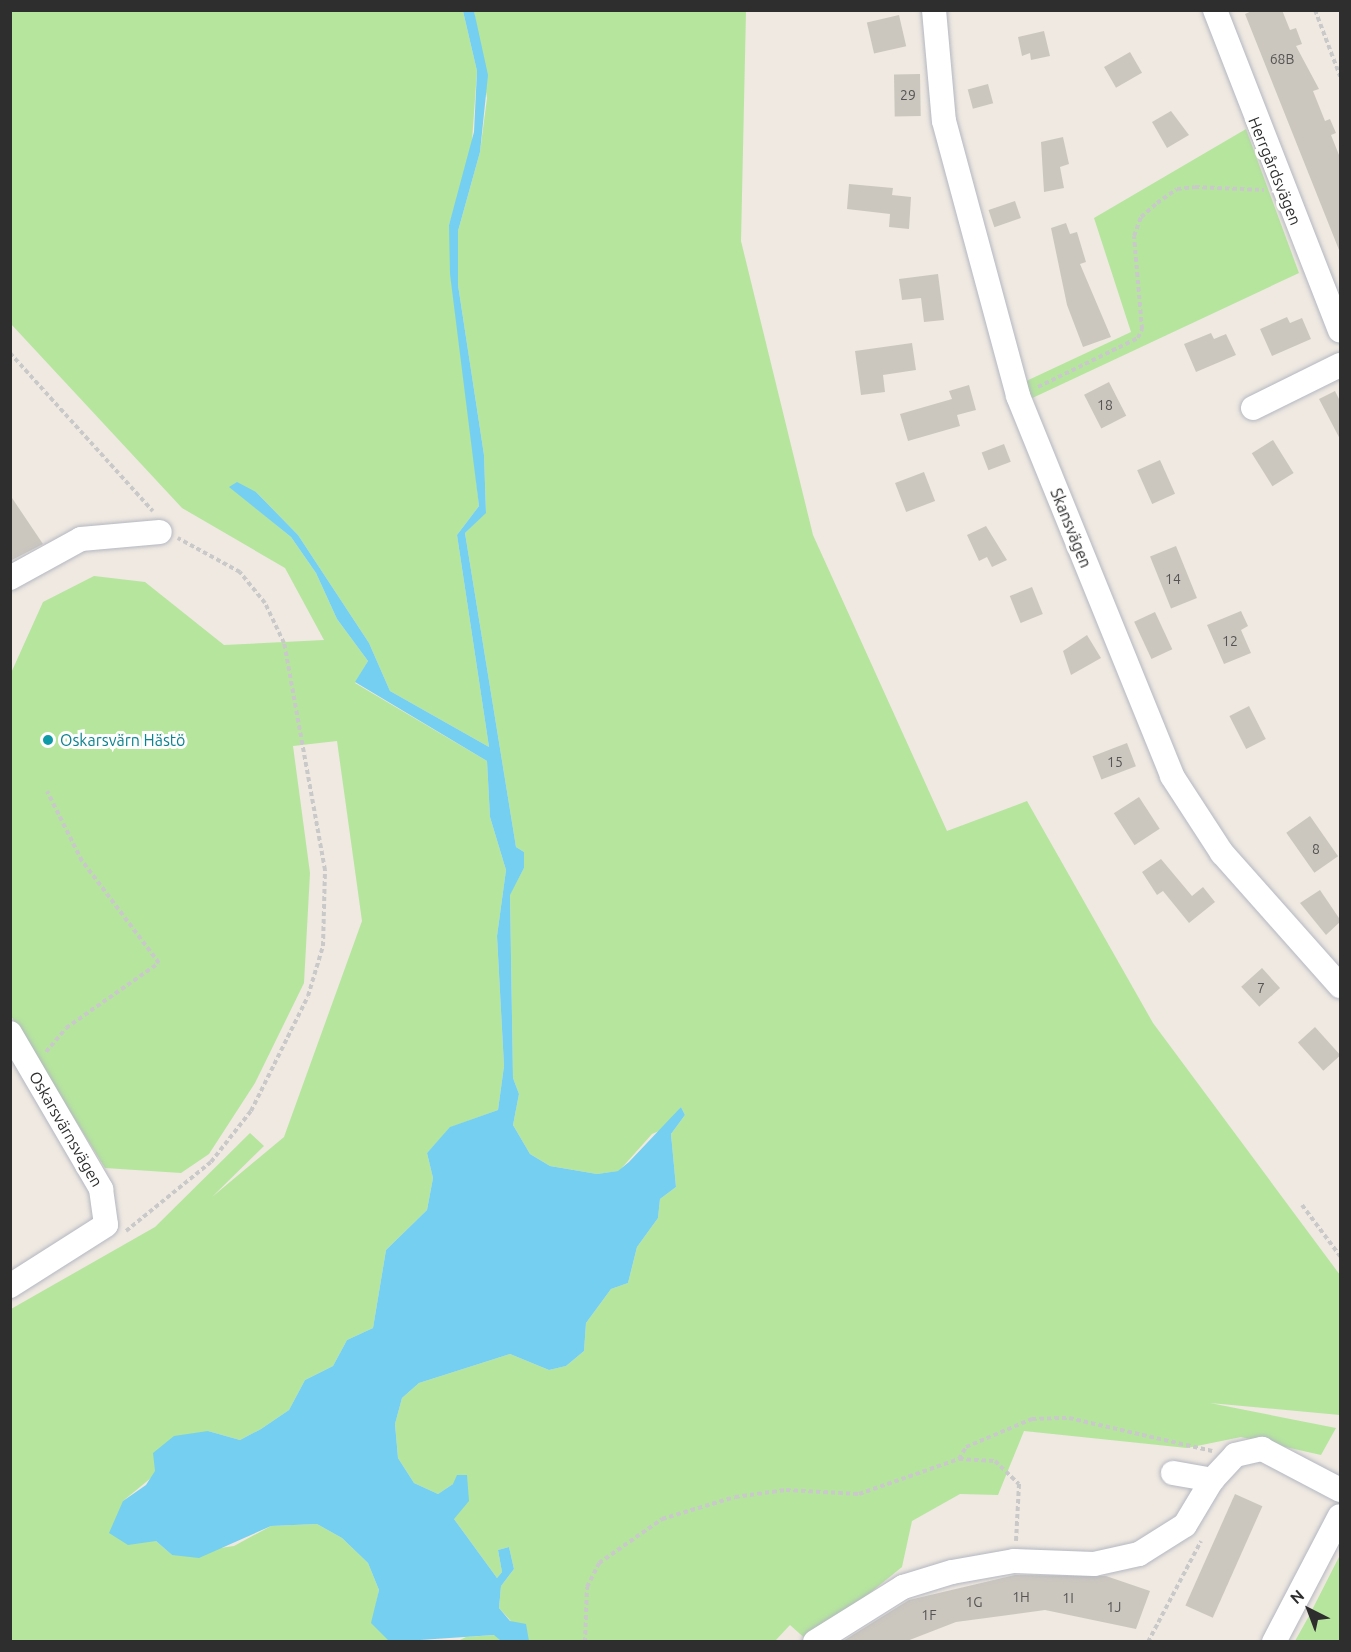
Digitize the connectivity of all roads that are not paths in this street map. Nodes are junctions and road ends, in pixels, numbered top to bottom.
1 (934, 10) edge
2 (1215, 10) edge
3 (1341, 330) edge
4 (1341, 365) edge
5 (1253, 408) dead end
6 (160, 532) road end
7 (10, 578) edge
8 (1337, 976) edge
9 (10, 1033) edge
10 (10, 1286) edge
11 (1173, 1473) dead end
12 (1212, 1480) junction
13 (1341, 1490) edge
14 (1341, 1516) edge
15 (815, 1641) edge
16 (1274, 1641) edge

1 - 8 street, Skansvägen
2 - 3 street, Herrgårdsvägen
4 - 5 street
6 - 7 street
9 - 10 street, Oskarsvärnsvägen
11 - 12 street
12 - 13 street
12 - 15 street
14 - 16 street

